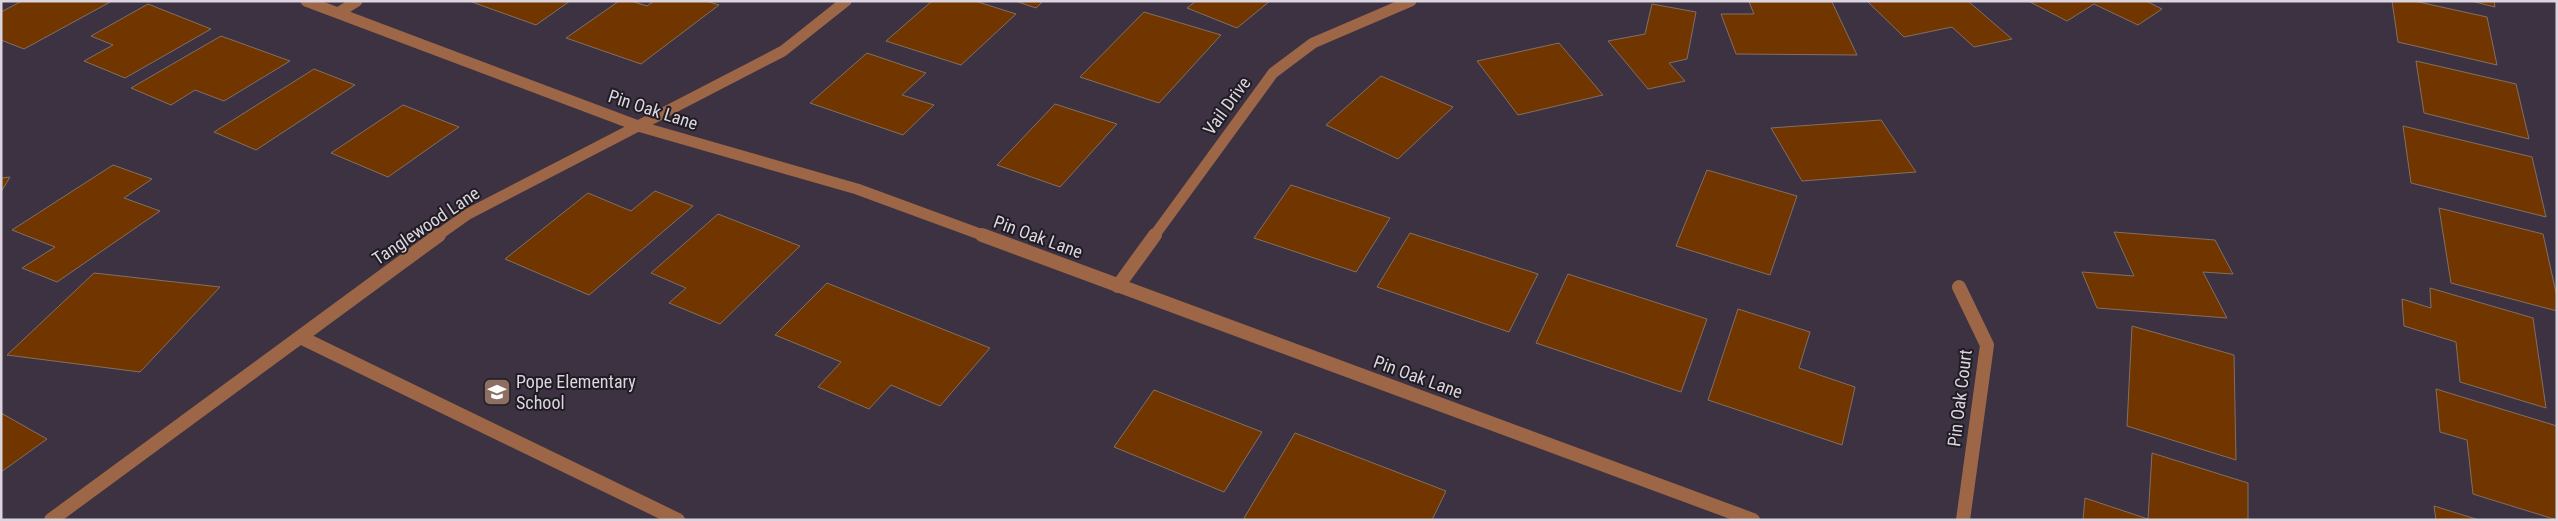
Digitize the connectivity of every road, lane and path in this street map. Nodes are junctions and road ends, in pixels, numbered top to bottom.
1 (306, 1) edge
2 (357, 1) edge
3 (846, 1) edge
4 (1411, 1) edge
5 (338, 13) junction
6 (638, 126) junction
7 (1118, 286) junction
8 (1960, 287) dead end
9 (300, 337) junction
10 (51, 520) edge
11 (678, 520) edge
12 (1753, 520) edge
13 (1963, 520) edge

1 - 5 street, Pin Oak Lane
2 - 5 street
3 - 6 street, Tanglewood Lane
4 - 7 street, Vail Drive
5 - 6 street, Pin Oak Lane
6 - 7 street, Pin Oak Lane
6 - 9 street, Tanglewood Lane
7 - 12 street, Pin Oak Lane
8 - 13 street, Pin Oak Court
9 - 10 street, Tanglewood Lane
9 - 11 street

